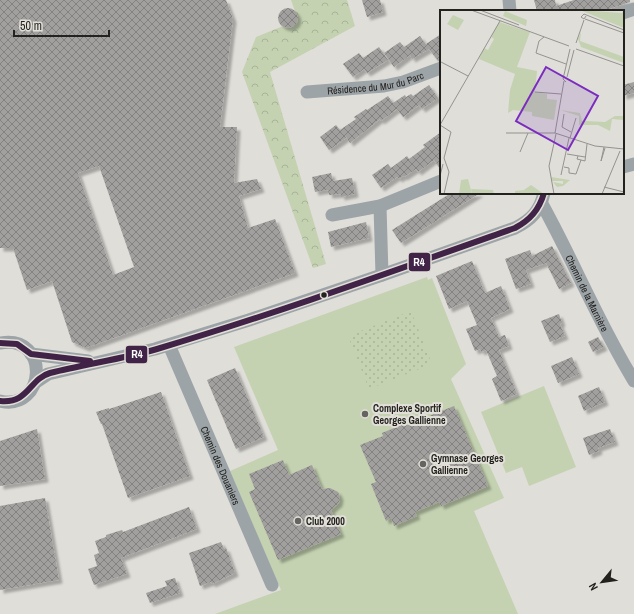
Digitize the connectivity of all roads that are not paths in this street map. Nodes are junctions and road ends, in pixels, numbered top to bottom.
1 (508, 0) edge
2 (634, 9) edge
3 (510, 10) edge
4 (624, 13) edge
5 (440, 68) edge
6 (307, 92) dead end
7 (634, 164) edge
8 (624, 167) edge
9 (440, 181) edge
10 (543, 198) edge
11 (380, 206) junction
12 (332, 214) dead end
13 (382, 275) junction
14 (0, 343) edge
15 (169, 345) junction
16 (31, 354) junction
17 (100, 362) junction
18 (36, 382) junction
19 (634, 382) edge
20 (0, 401) edge
21 (272, 585) dead end

1 - 3 street
2 - 4 street
5 - 6 street, Résidence du Mur du Parc
7 - 8 street
9 - 11 street
10 - 13 street
10 - 19 street, Chemin de la Marnière
11 - 12 street
11 - 13 street
13 - 15 street
14 - 16 street
15 - 17 street
15 - 21 street, Chemin des Douaniers
16 - 17 street
16 - 18 street
17 - 18 street
18 - 20 street

